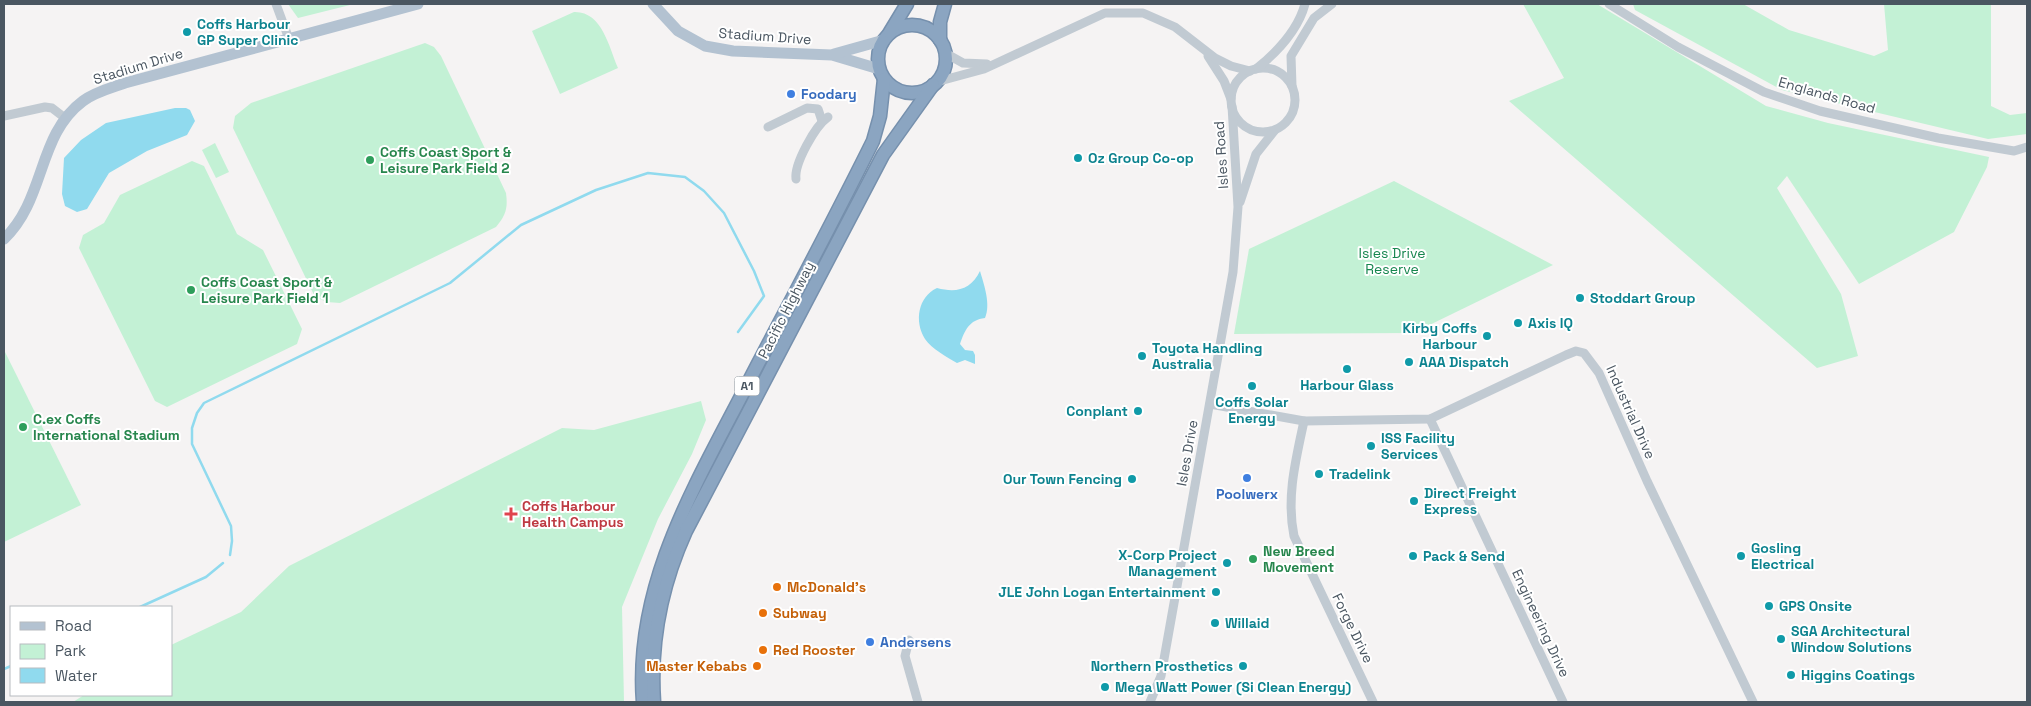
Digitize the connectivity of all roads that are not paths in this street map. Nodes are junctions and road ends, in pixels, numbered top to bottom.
1 (276, 4) edge
2 (418, 4) edge
3 (653, 4) edge
4 (907, 4) edge
5 (946, 4) edge
6 (1305, 4) edge
7 (1332, 4) edge
8 (1609, 4) edge
9 (886, 37) junction
10 (289, 39) junction
11 (940, 40) junction
12 (1202, 48) junction
13 (945, 53) junction
14 (832, 55) junction
15 (997, 62) junction
16 (1253, 70) junction
17 (881, 74) junction
18 (935, 84) junction
19 (1292, 87) junction
20 (1231, 103) junction
21 (4, 116) edge
22 (65, 118) junction
23 (768, 127) dead end
24 (1275, 130) junction
25 (2027, 148) edge
26 (796, 179) dead end
27 (1238, 207) junction
28 (4, 239) edge
29 (1210, 404) junction
30 (1430, 419) junction
31 (1304, 420) junction
32 (909, 640) dead end
33 (643, 702) edge
34 (654, 702) edge
35 (918, 702) edge
36 (1150, 702) edge
37 (1374, 702) edge
38 (1563, 702) edge
39 (1753, 702) edge

1 - 10 street
2 - 10 main road, Stadium Drive
3 - 14 main road, Stadium Drive
4 - 9 highway, A1
5 - 11 highway
6 - 16 street
7 - 19 street
8 - 25 street, Englands Road
9 - 11 highway
9 - 14 main road, Stadium Drive
9 - 17 highway, A1
10 - 22 main road, Stadium Drive
11 - 13 highway
12 - 15 street
12 - 16 street
12 - 20 street
13 - 15 street
13 - 18 highway, A1
14 - 17 main road, Stadium Drive
15 - 18 street
16 - 19 street
16 - 20 street
17 - 18 highway
17 - 33 highway, Pacific Highway / A1
18 - 34 highway, Pacific Highway / A1
19 - 24 street
20 - 24 street
20 - 27 street, Isles Road
21 - 22 street
22 - 28 main road, Stadium Drive
23 - 26 street
24 - 27 street, Isles Road
27 - 29 street, Isles Drive
29 - 31 street, Industrial Drive
29 - 36 street, Isles Drive
30 - 31 street, Industrial Drive
30 - 38 street, Engineering Drive
30 - 39 street, Industrial Drive
31 - 37 street, Forge Drive
32 - 35 street

